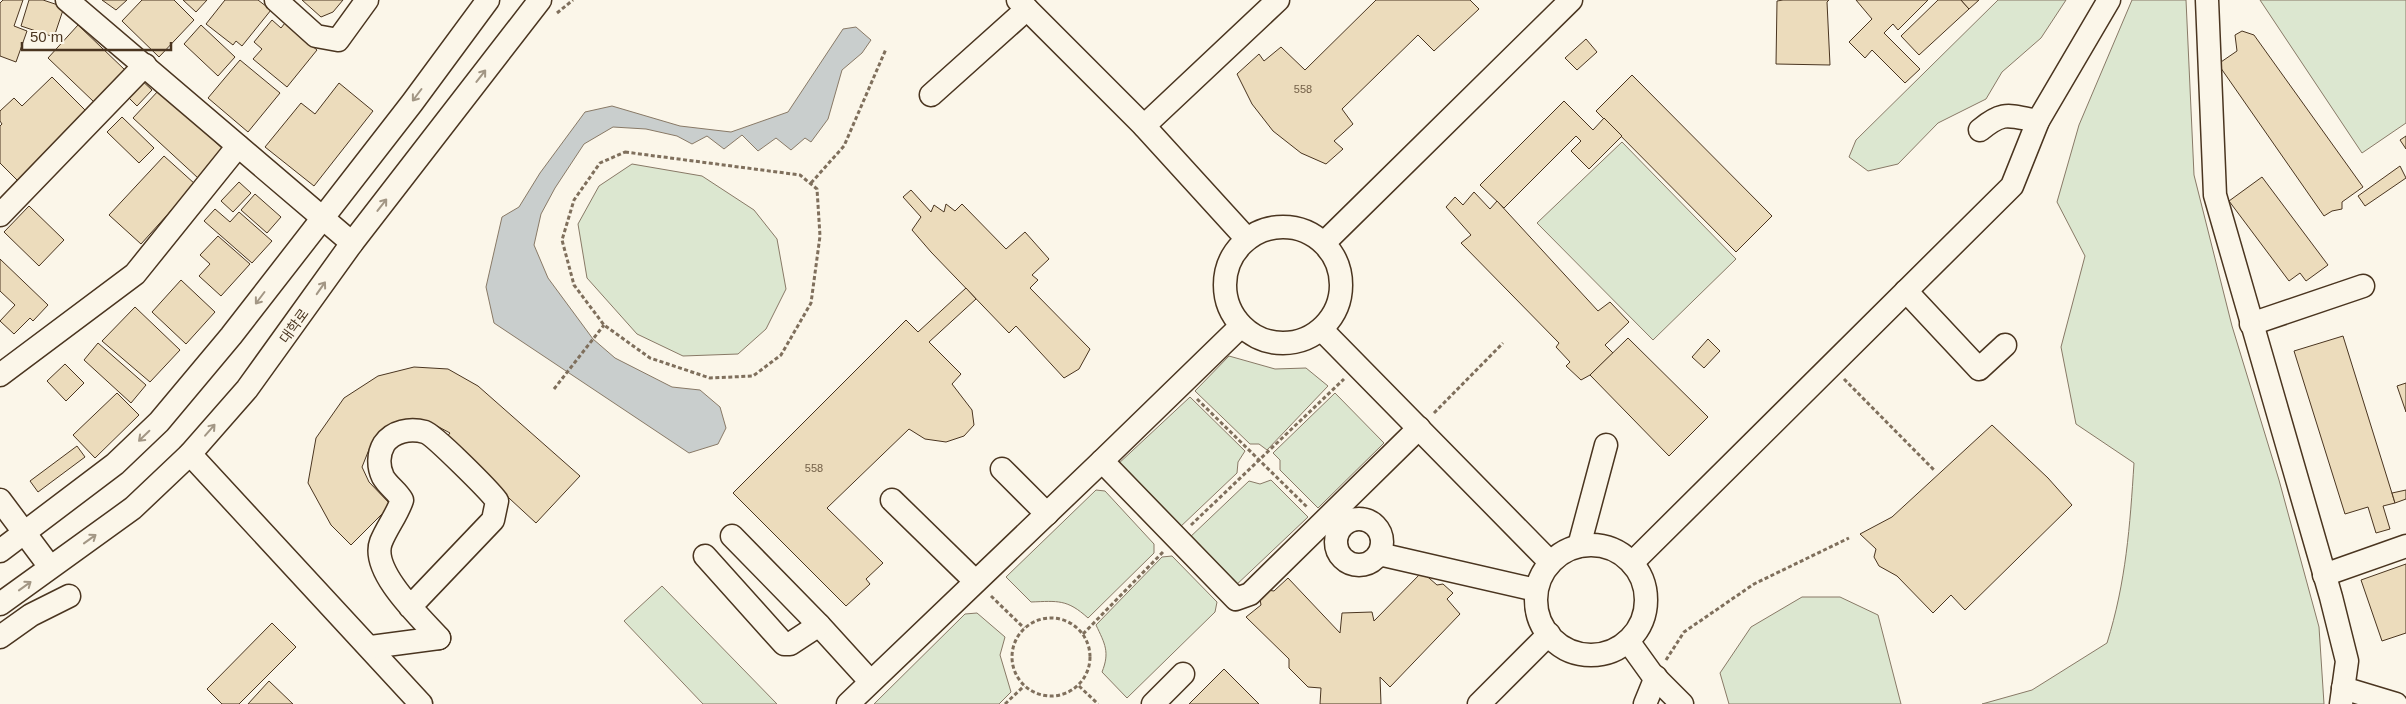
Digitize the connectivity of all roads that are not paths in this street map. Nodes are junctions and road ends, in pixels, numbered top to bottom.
1 (67, 0) edge
2 (276, 0) edge
3 (366, 0) edge
4 (488, 0) edge
5 (540, 0) edge
6 (1278, 0) edge
7 (1571, 0) edge
8 (2109, 0) edge
9 (2207, 0) edge
10 (1022, 5) edge
11 (144, 65) junction
12 (931, 95) dead end
13 (2038, 121) junction
14 (1144, 126) junction
15 (1980, 130) dead end
16 (238, 146) junction
17 (0, 215) edge
18 (322, 218) junction
19 (1247, 239) junction
20 (352, 243) junction
21 (1324, 243) junction
22 (2362, 286) dead end
23 (1906, 291) junction
24 (2251, 324) junction
25 (1241, 326) junction
26 (1322, 330) junction
27 (2005, 344) dead end
28 (0, 375) edge
29 (1419, 428) junction
30 (1606, 444) dead end
31 (190, 454) junction
32 (1102, 461) junction
33 (1002, 469) dead end
34 (0, 500) edge
35 (892, 500) dead end
36 (1047, 514) junction
37 (24, 532) junction
38 (732, 536) dead end
39 (1579, 546) junction
40 (2406, 546) edge
41 (0, 551) edge
42 (1379, 554) dead end
43 (705, 556) dead end
44 (1550, 562) junction
45 (1632, 563) junction
46 (50, 567) junction
47 (2324, 575) junction
48 (975, 581) junction
49 (1536, 590) junction
50 (69, 596) dead end
51 (0, 604) edge
52 (410, 606) junction
53 (819, 625) junction
54 (1548, 634) junction
55 (0, 637) edge
56 (1628, 640) junction
57 (371, 647) junction
58 (1183, 674) dead end
59 (1656, 677) junction
60 (870, 681) junction
61 (2342, 696) edge
62 (421, 704) edge
63 (848, 704) edge
64 (1153, 704) edge
65 (1479, 704) edge
66 (1645, 704) edge
67 (1682, 704) edge
68 (2396, 704) edge

1 - 11 street
2 - 3 street
4 -> 18 street
20 -> 5 street, 대학로
6 - 14 street
7 - 21 street
8 - 13 street
9 - 24 street
10 - 12 street
10 - 14 street
11 - 16 street
11 - 17 street
13 - 15 street
13 - 23 street
14 - 19 street
16 - 18 street
16 - 28 street
18 - 20 street
18 -> 37 street
19 - 21 street
19 - 25 street
31 -> 20 street, 대학로
21 - 26 street
22 - 24 street
23 - 27 street
23 - 45 street
24 - 47 street
25 - 26 street
25 - 32 street
26 - 29 street
29 - 32 street
29 - 44 street
30 - 39 street
46 -> 31 street, 대학로
31 - 57 street
32 - 36 street
33 - 36 street
34 - 37 street
35 - 48 street
36 - 48 street
37 - 41 street
37 - 46 street
38 - 53 street
39 - 44 street
39 - 45 street
40 - 47 street
42 - 49 street
43 - 53 street
44 - 49 street
45 - 56 street
51 -> 46 street, 대학로
47 - 61 street
48 - 60 street
49 - 54 street
50 - 55 street
52 - 52 street
52 - 57 street
53 - 60 street
54 - 56 street
54 - 65 street
56 - 59 street
57 - 62 street
58 - 64 street
59 - 66 street
59 - 67 street
60 - 63 street
61 - 68 street

